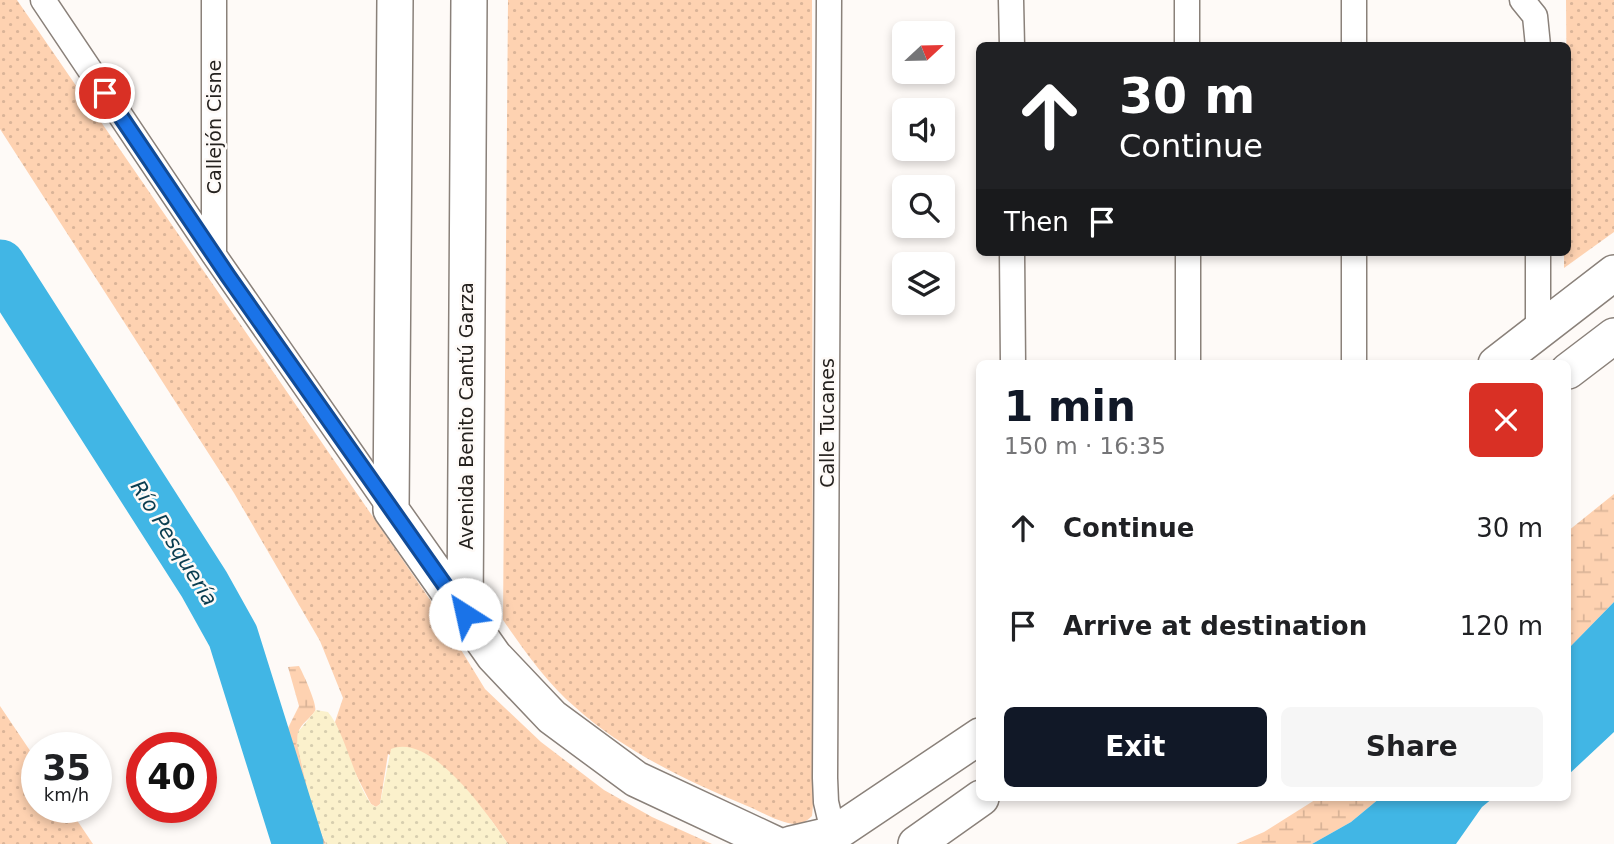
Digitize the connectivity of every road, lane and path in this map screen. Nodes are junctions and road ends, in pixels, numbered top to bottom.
1 (43, 0) edge
2 (214, 0) edge
3 (395, 0) edge
4 (469, 0) edge
5 (829, 0) edge
6 (1012, 0) edge
7 (1187, 0) edge
8 (1354, 0) edge
9 (1522, 0) edge
10 (1012, 42) edge
11 (1187, 42) edge
12 (1354, 42) edge
13 (1538, 42) edge
14 (214, 254) junction
15 (1012, 256) edge
16 (1188, 256) edge
17 (1354, 256) edge
18 (1538, 256) edge
19 (1614, 273) edge
20 (1538, 332) junction
21 (1614, 336) edge
22 (1013, 360) edge
23 (1188, 360) edge
24 (1354, 360) edge
25 (1501, 360) edge
26 (1571, 369) edge
27 (391, 510) junction
28 (465, 614) junction
29 (976, 739) edge
30 (977, 801) edge
31 (835, 839) edge
32 (775, 844) edge
33 (791, 844) edge
34 (916, 844) edge

1 - 14 street
2 - 14 street, Callejón Cisne
3 - 27 street
4 - 28 street, Avenida Benito Cantú Garza
5 - 31 street, Calle Tucanes
6 - 10 street
7 - 11 street
8 - 12 street
9 - 13 street
14 - 27 street
15 - 22 street
16 - 23 street
17 - 24 street
18 - 20 street
19 - 20 street
20 - 25 street
21 - 26 street
27 - 28 street, Avenida Benito Cantú Garza
28 - 32 street
29 - 31 street
30 - 34 street
31 - 33 street

